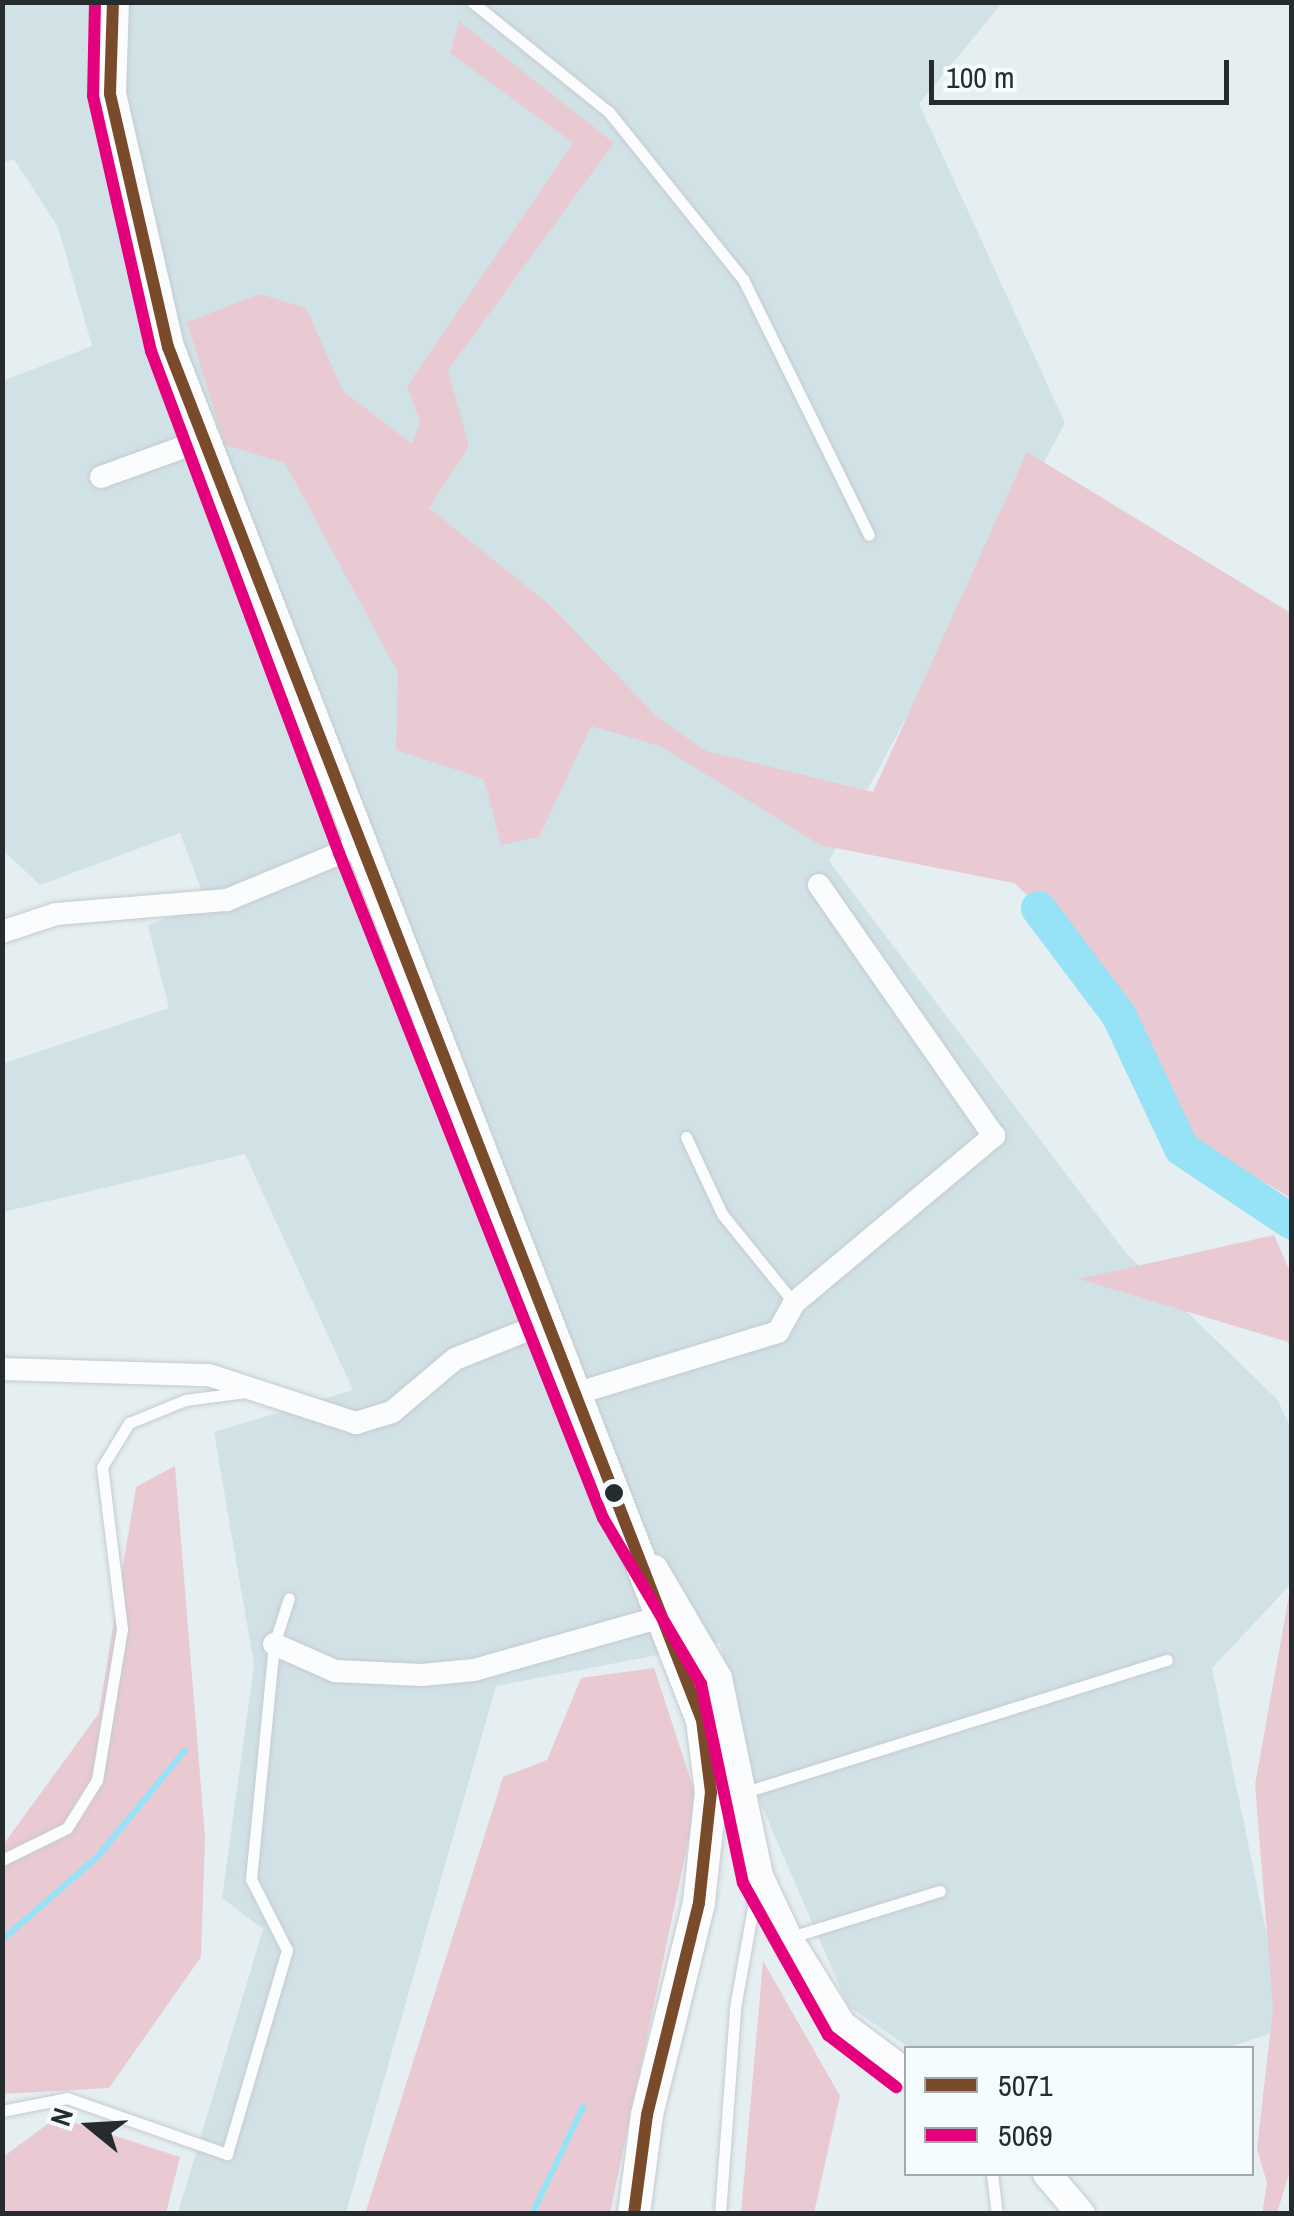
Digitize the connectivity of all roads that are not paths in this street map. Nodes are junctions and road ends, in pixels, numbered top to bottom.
1 (113, 2) edge
2 (472, 2) edge
3 (203, 440) junction
4 (101, 476) dead end
5 (869, 535) dead end
6 (355, 847) junction
7 (819, 884) dead end
8 (2, 932) edge
9 (686, 1137) dead end
10 (794, 1304) junction
11 (550, 1321) junction
12 (2, 1369) edge
13 (251, 1392) junction
14 (578, 1393) junction
15 (289, 1598) dead end
16 (669, 1614) junction
17 (274, 1644) junction
18 (1167, 1660) dead end
19 (745, 1792) junction
20 (2, 1860) edge
21 (759, 1876) junction
22 (940, 1891) dead end
23 (788, 1938) junction
24 (904, 2072) edge
25 (2, 2111) edge
26 (992, 2176) edge
27 (1049, 2176) edge
28 (634, 2214) edge
29 (720, 2214) edge
30 (997, 2214) edge
31 (1081, 2214) edge

1 - 3 main road
2 - 5 lane
3 - 4 street
3 - 6 main road
6 - 8 street
6 - 11 main road
7 - 10 street
9 - 10 lane
10 - 14 street
11 - 13 street
11 - 14 main road
12 - 13 street
13 - 20 lane
14 - 16 main road
15 - 17 lane
16 - 17 street
16 - 19 street
16 - 28 main road
17 - 25 lane
18 - 19 lane
19 - 21 street
21 - 23 street
21 - 29 lane
22 - 23 lane
23 - 24 street
26 - 30 lane
27 - 31 street

